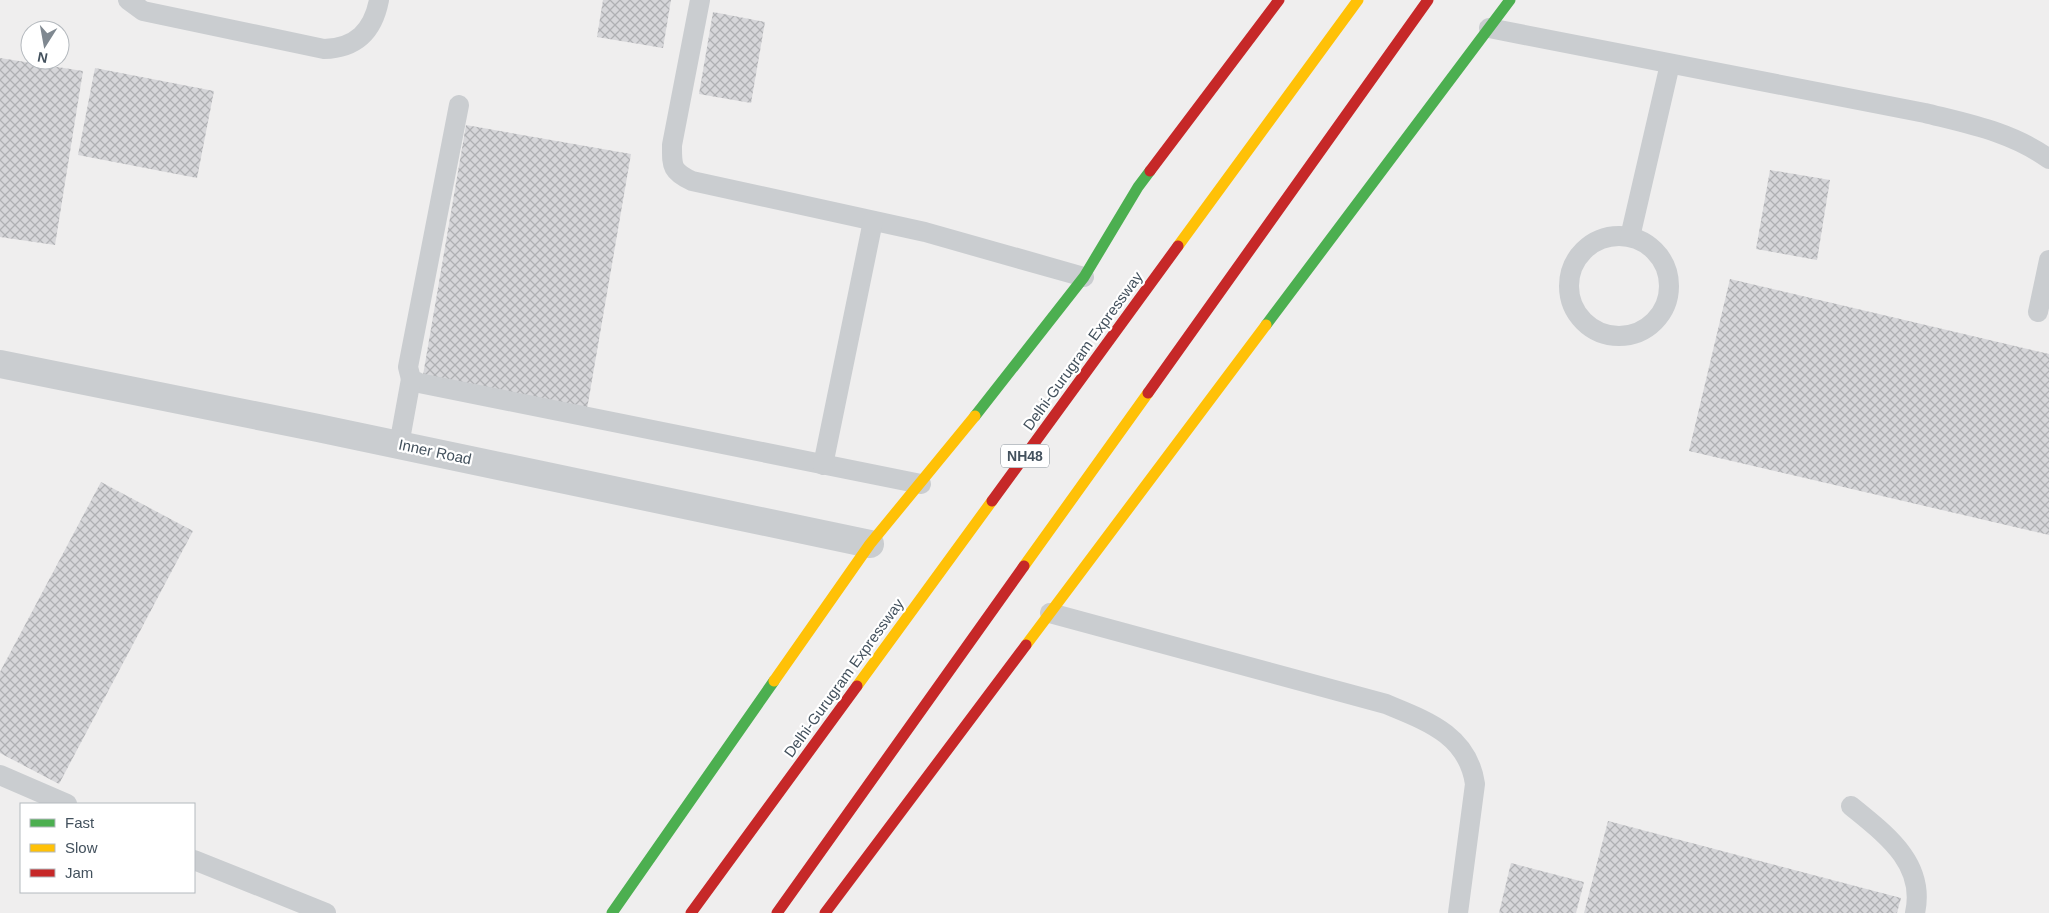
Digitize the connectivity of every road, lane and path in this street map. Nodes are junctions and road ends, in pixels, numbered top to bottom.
1 (128, 0) edge
2 (379, 0) edge
3 (700, 0) edge
4 (1279, 0) edge
5 (1358, 0) edge
6 (1428, 0) edge
7 (1510, 0) edge
8 (1489, 28) junction
9 (1670, 64) junction
10 (459, 105) dead end
11 (2049, 159) edge
12 (873, 221) junction
13 (1630, 237) junction
14 (2049, 260) edge
15 (1084, 277) junction
16 (2038, 312) dead end
17 (0, 364) edge
18 (411, 379) junction
19 (399, 445) junction
20 (823, 465) junction
21 (920, 484) junction
22 (870, 544) junction
23 (1050, 613) junction
24 (0, 775) edge
25 (65, 803) edge
26 (1851, 806) dead end
27 (195, 860) edge
28 (326, 913) edge
29 (612, 913) edge
30 (691, 913) edge
31 (777, 913) edge
32 (825, 913) edge
33 (1458, 913) edge
34 (1915, 913) edge

1 - 2 lane
3 - 12 lane
4 - 15 main road
5 - 30 main road, Delhi-Gurugram Expressway / NH48
6 - 31 main road
7 - 8 main road
8 - 9 lane
8 - 23 main road
9 - 11 lane
9 - 13 lane
10 - 18 lane
12 - 15 lane
12 - 20 lane
13 - 13 lane
14 - 16 lane
15 - 21 main road
17 - 19 street, Inner Road
18 - 19 lane
18 - 20 lane
19 - 22 street, Inner Road
20 - 21 lane
21 - 22 main road
22 - 29 main road
23 - 32 main road
23 - 33 lane
24 - 25 lane
26 - 34 lane
27 - 28 lane

